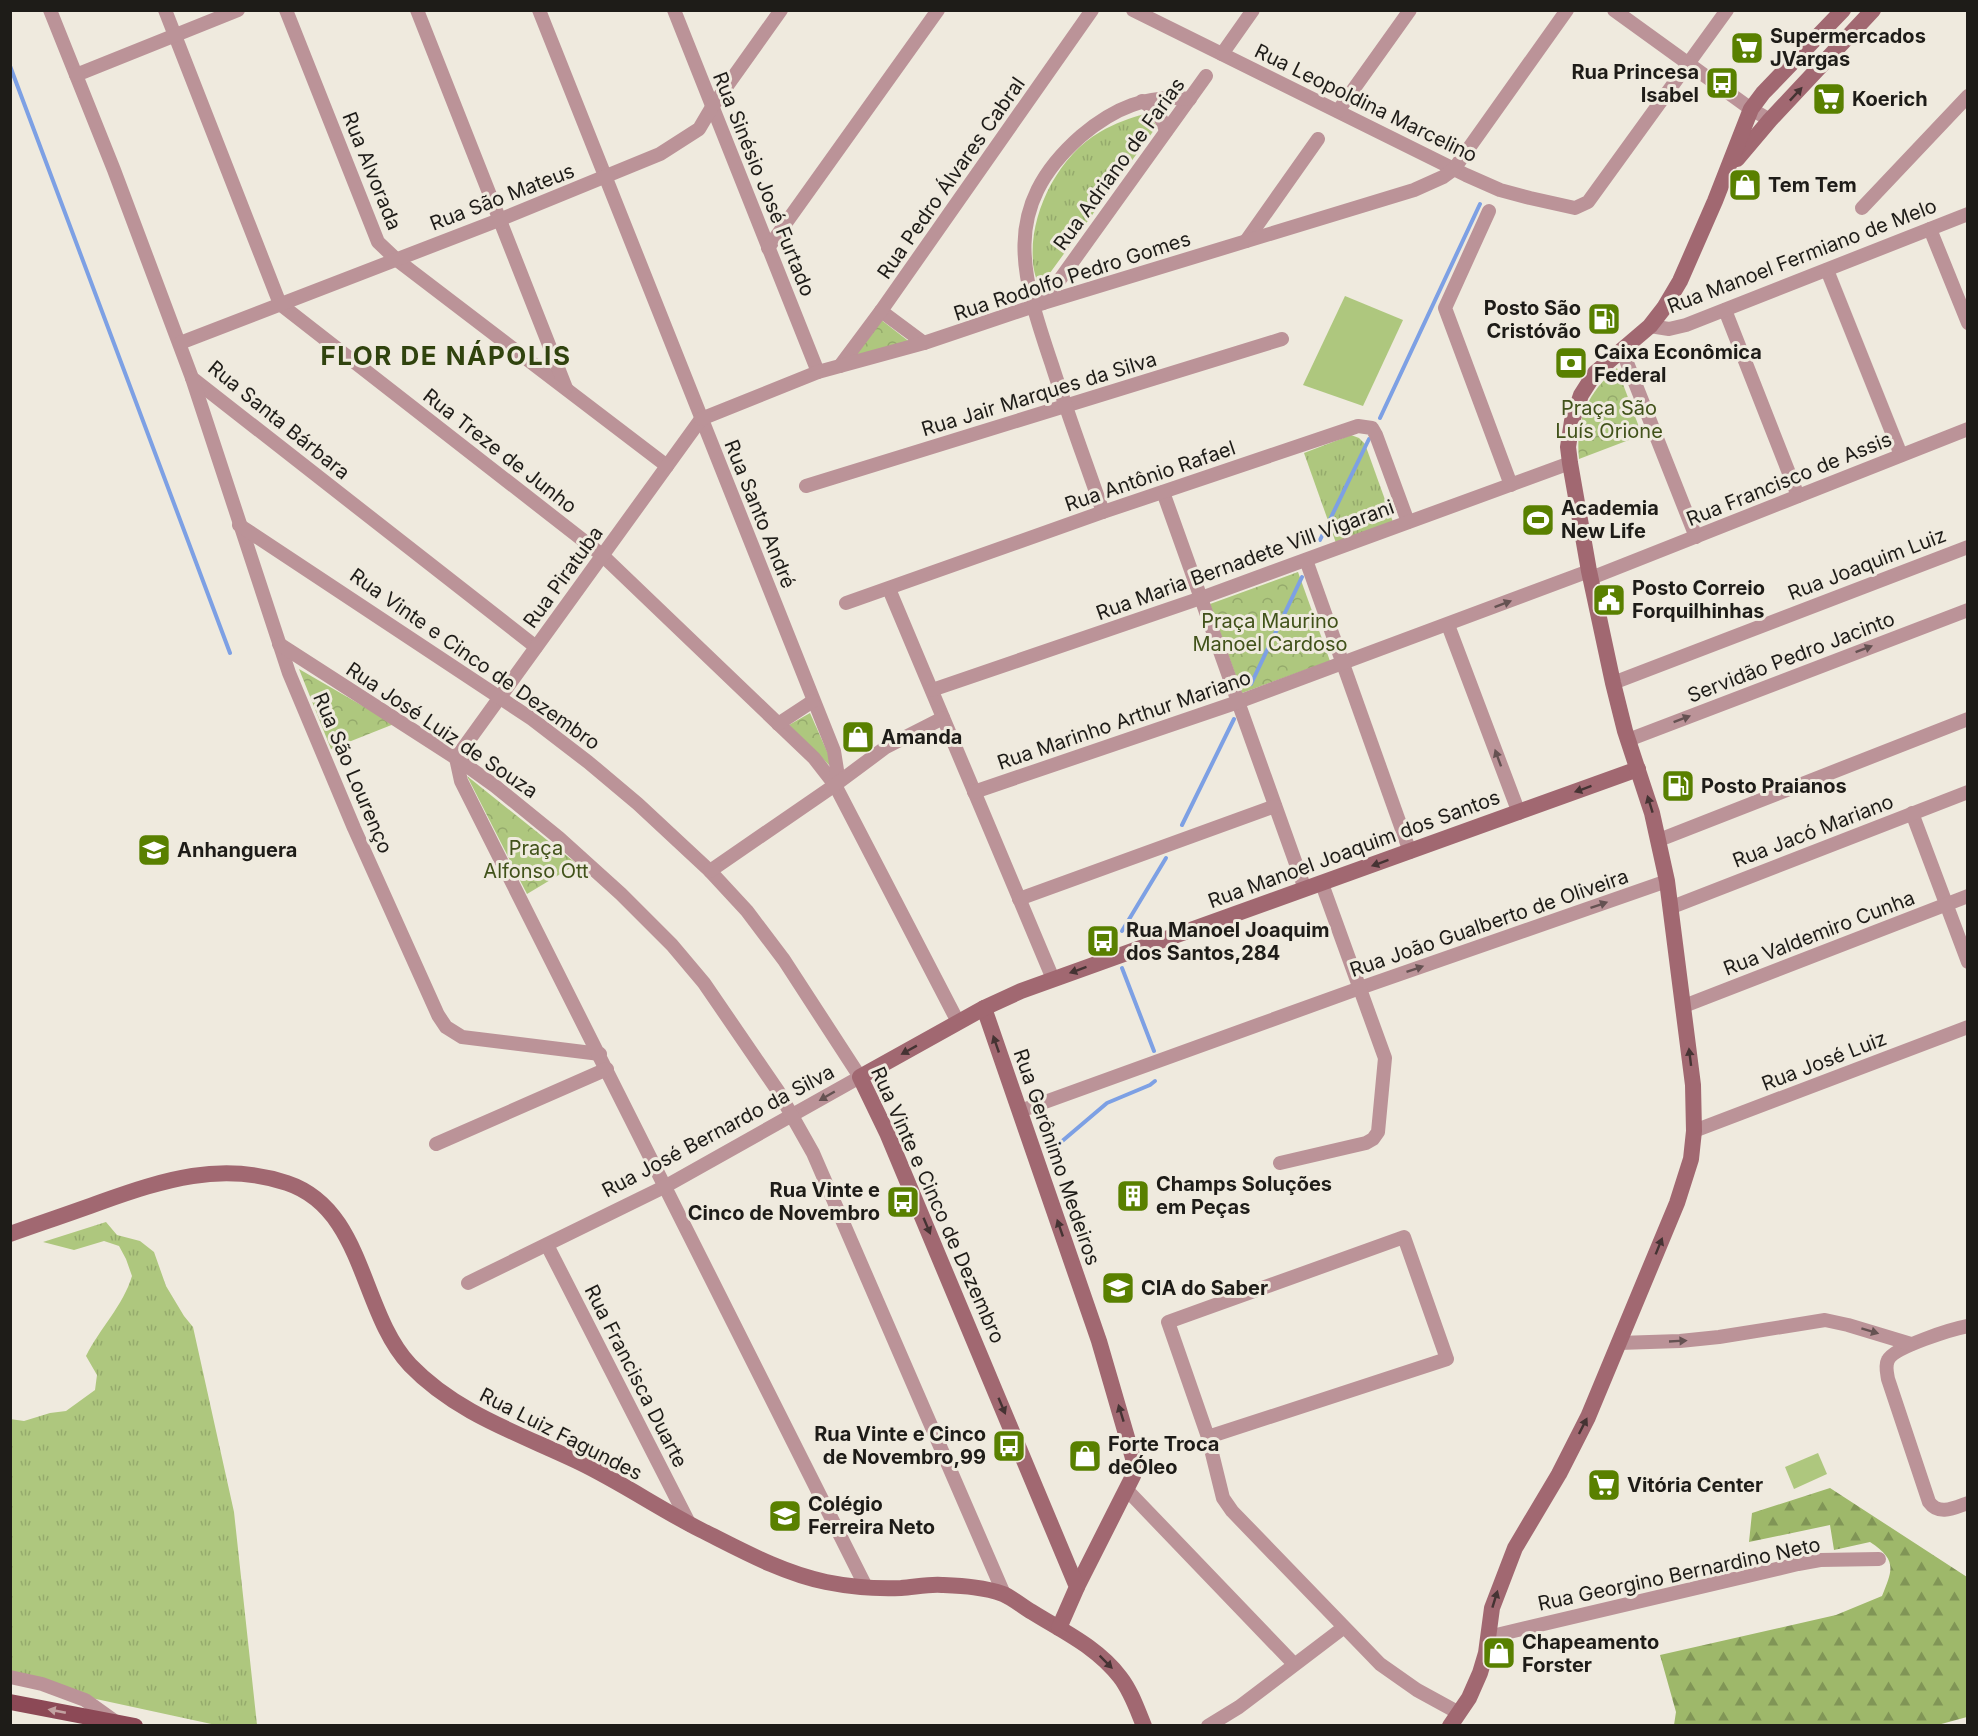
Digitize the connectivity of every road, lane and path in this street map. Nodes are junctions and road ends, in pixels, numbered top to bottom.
1 (50, 10) edge
2 (165, 10) edge
3 (238, 10) edge
4 (286, 10) edge
5 (417, 10) edge
6 (539, 10) edge
7 (674, 10) edge
8 (781, 10) edge
9 (938, 10) edge
10 (1092, 10) edge
11 (1133, 10) edge
12 (1252, 10) edge
13 (1410, 10) edge
14 (1568, 10) edge
15 (1614, 10) edge
16 (1727, 10) edge
17 (1873, 10) edge
18 (1841, 13) edge
19 (1855, 30) junction
20 (175, 36) junction
21 (1221, 54) junction
22 (1689, 64) junction
23 (75, 75) junction
24 (1206, 76) dead end
25 (1968, 96) edge
26 (1190, 99) junction
27 (1142, 101) junction
28 (712, 107) junction
29 (1751, 109) junction
30 (1338, 111) junction
31 (1770, 120) junction
32 (1167, 131) junction
33 (1318, 140) dead end
34 (1454, 169) junction
35 (1729, 169) junction
36 (605, 178) junction
37 (1862, 208) dead end
38 (1489, 211) dead end
39 (1968, 214) edge
40 (500, 220) junction
41 (1930, 229) junction
42 (1246, 241) junction
43 (768, 248) junction
44 (397, 260) junction
45 (1827, 270) junction
46 (280, 304) junction
47 (1038, 305) junction
48 (1725, 310) junction
49 (881, 311) junction
50 (1968, 323) edge
51 (1650, 326) junction
52 (1282, 339) dead end
53 (924, 343) junction
54 (180, 344) junction
55 (1622, 350) junction
56 (840, 366) junction
57 (818, 372) junction
58 (192, 378) junction
59 (566, 389) junction
60 (1065, 406) junction
61 (701, 418) junction
62 (1968, 429) edge
63 (1901, 455) junction
64 (1570, 463) junction
65 (667, 466) junction
66 (1511, 485) junction
67 (806, 486) dead end
68 (1163, 492) junction
69 (1798, 496) junction
70 (1103, 512) junction
71 (1408, 522) junction
72 (239, 525) junction
73 (1696, 537) junction
74 (1968, 547) edge
75 (602, 555) junction
76 (1306, 560) junction
77 (1590, 575) junction
78 (889, 589) junction
79 (1201, 598) junction
80 (846, 603) dead end
81 (1968, 610) edge
82 (1448, 625) junction
83 (279, 644) junction
84 (536, 647) junction
85 (1343, 664) junction
86 (1612, 683) junction
87 (932, 690) junction
88 (500, 697) junction
89 (813, 701) junction
90 (1238, 702) junction
91 (943, 718) junction
92 (1968, 719) edge
93 (778, 724) junction
94 (1628, 740) junction
95 (456, 758) junction
96 (1638, 769) junction
97 (835, 785) junction
98 (974, 792) junction
99 (1968, 792) edge
100 (1275, 806) junction
101 (1518, 813) junction
102 (1912, 813) junction
103 (1659, 840) junction
104 (1410, 852) junction
105 (710, 871) junction
106 (1667, 881) junction
107 (1322, 884) junction
108 (1305, 890) junction
109 (1968, 896) edge
110 (1019, 899) junction
111 (1946, 904) junction
112 (1672, 907) junction
113 (1968, 962) edge
114 (1053, 979) junction
115 (1360, 988) junction
116 (1684, 1006) junction
117 (984, 1008) junction
118 (958, 1023) junction
119 (1968, 1027) edge
120 (600, 1054) junction
121 (607, 1068) junction
122 (860, 1077) junction
123 (1020, 1112) junction
124 (793, 1116) junction
125 (1694, 1131) junction
126 (436, 1144) dead end
127 (1280, 1163) dead end
128 (666, 1186) junction
129 (10, 1234) edge
130 (547, 1245) junction
131 (468, 1283) dead end
132 (1968, 1326) edge
133 (1619, 1343) junction
134 (1911, 1344) junction
135 (1208, 1437) junction
136 (1126, 1489) junction
137 (1968, 1503) edge
138 (690, 1525) junction
139 (1879, 1559) dead end
140 (866, 1587) junction
141 (1077, 1587) junction
142 (1004, 1594) junction
143 (1059, 1628) junction
144 (1343, 1628) junction
145 (1488, 1637) junction
146 (1294, 1665) junction
147 (10, 1677) edge
148 (10, 1702) edge
149 (1454, 1719) edge
150 (115, 1722) junction
151 (135, 1725) edge
152 (1144, 1725) edge
153 (1208, 1725) edge

1 - 23 street, Rua Santa Bárbara
2 - 20 street
3 - 20 street
4 - 44 street, Rua Alvorada
5 - 40 street
6 - 36 street, Rua Santo André
7 - 28 street, Rua Sinésio José Furtado
8 - 28 street, Rua São Mateus
9 - 43 street
10 - 49 street, Rua Pedro Álvares Cabral
11 - 21 street, Rua Leopoldina Marcelino
12 - 21 street
13 - 30 street
14 - 34 street
15 - 22 street
16 - 22 street
17 - 19 main road
18 - 19 main road
18 - 29 main road
31 -> 19 main road
20 - 23 street
20 - 46 street
21 - 30 street, Rua Leopoldina Marcelino
22 - 29 street
22 - 34 street, Rua Leopoldina Marcelino
23 - 54 street, Rua Santa Bárbara
24 - 26 street, Rua Adriano de Farias
25 - 37 street
26 - 27 street
26 - 32 street, Rua Adriano de Farias
27 - 32 street
27 - 47 street
28 - 36 street, Rua São Mateus
28 - 43 street, Rua Sinésio José Furtado
29 - 31 street
29 - 35 main road
30 - 34 street, Rua Leopoldina Marcelino
31 - 35 main road
32 - 47 street, Rua Adriano de Farias
33 - 42 street
34 - 42 street, Rua Rodolfo Pedro Gomes
35 - 51 main road
36 - 40 street, Rua São Mateus
36 - 61 street, Rua Santo André
38 - 66 street
39 - 41 street, Rua Manoel Fermiano de Melo
40 - 44 street, Rua São Mateus
40 - 59 street
41 - 45 street, Rua Manoel Fermiano de Melo
41 - 50 street
42 - 47 street, Rua Rodolfo Pedro Gomes
43 - 57 street, Rua Sinésio José Furtado
44 - 46 street, Rua São Mateus
44 - 59 street, Rua Alvorada
45 - 48 street, Rua Manoel Fermiano de Melo
45 - 63 street
46 - 54 street, Rua São Mateus
46 - 75 street, Rua Treze de Junho
47 - 53 street, Rua Rodolfo Pedro Gomes
47 - 60 street
48 - 51 street, Rua Manoel Fermiano de Melo
48 - 69 street
49 - 53 street
49 - 56 street, Rua Pedro Álvares Cabral
51 - 55 main road
52 - 60 street, Rua Jair Marques da Silva
53 - 56 street, Rua Rodolfo Pedro Gomes
54 - 58 street, Rua Santa Bárbara
55 - 64 main road
55 - 73 street
56 - 57 street, Rua Rodolfo Pedro Gomes
57 - 61 street, Rua Rodolfo Pedro Gomes
58 - 72 street, Rua São Lourenço
58 - 84 street, Rua Santa Bárbara
59 - 65 street, Rua Alvorada
60 - 67 street, Rua Jair Marques da Silva
60 - 70 street
61 - 65 street, Rua Piratuba
61 - 89 street, Rua Santo André
62 - 63 street, Rua Francisco de Assis
63 - 69 street, Rua Francisco de Assis
64 - 66 street, Rua Maria Bernadete Vill Vigarani
64 - 77 main road
65 - 75 street, Rua Piratuba
66 - 71 street, Rua Maria Bernadete Vill Vigarani
68 - 70 street, Rua Antônio Rafael
68 - 71 street, Rua Antônio Rafael
68 - 79 street
69 - 73 street, Rua Francisco de Assis
70 - 78 street, Rua Antônio Rafael
71 - 76 street, Rua Maria Bernadete Vill Vigarani
72 - 83 street, Rua São Lourenço
72 - 88 street, Rua Vinte e Cinco de Dezembro
73 - 77 street, Rua Francisco de Assis
74 - 86 street, Rua Joaquim Luiz
75 - 84 street, Rua Piratuba
75 - 93 street, Rua Treze de Junho
76 - 79 street, Rua Maria Bernadete Vill Vigarani
76 - 85 street
82 -> 77 street, Rua Marinho Arthur Mariano
77 - 86 main road
78 - 80 street, Rua Antônio Rafael
78 - 87 street
79 - 87 street, Rua Maria Bernadete Vill Vigarani
79 - 90 street
94 -> 81 street, Servidão Pedro Jacinto
82 - 85 street, Rua Marinho Arthur Mariano
101 -> 82 street
83 - 95 street, Rua José Luiz de Souza
83 - 120 street, Rua São Lourenço
84 - 88 street, Rua Piratuba
85 - 90 street, Rua Marinho Arthur Mariano
85 - 104 street
86 - 94 main road
87 - 91 street
88 - 95 street, Rua Piratuba
88 - 105 street, Rua Vinte e Cinco de Dezembro
89 - 93 street
89 - 97 street, Rua Santo André
90 - 98 street, Rua Marinho Arthur Mariano
90 - 100 street
91 - 97 street
91 - 98 street
92 - 103 street
93 - 97 street, Rua Treze de Junho
94 - 96 main road
95 - 120 street
95 - 124 street, Rua José Luiz de Souza
96 -> 101 main road, Rua Manoel Joaquim dos Santos
103 -> 96 main road
97 - 105 street
97 - 118 street, Rua Santo André
98 - 110 street
99 - 102 street, Rua Jacó Mariano
100 - 108 street
100 - 110 street
101 - 104 main road, Rua Manoel Joaquim dos Santos
102 - 111 street
102 - 112 street, Rua Jacó Mariano
103 - 106 main road
104 -> 107 main road, Rua Manoel Joaquim dos Santos
105 - 122 street, Rua Vinte e Cinco de Dezembro
106 - 112 main road
115 -> 106 street, Rua João Gualberto de Oliveira
107 - 108 main road, Rua Manoel Joaquim dos Santos
107 - 115 street
108 -> 114 main road, Rua Manoel Joaquim dos Santos
109 - 111 street, Rua Valdemiro Cunha
110 - 114 street
111 - 113 street
111 - 116 street, Rua Valdemiro Cunha
112 - 116 main road
114 - 117 main road, Rua Manoel Joaquim dos Santos
115 - 123 street, Rua João Gualberto de Oliveira
115 - 127 street
125 -> 116 main road
117 - 118 main road, Rua José Bernardo da Silva
123 -> 117 main road, Rua Gerônimo Medeiros
118 -> 122 main road, Rua José Bernardo da Silva
119 - 125 street, Rua José Luiz
120 - 121 street
121 - 126 street
121 - 128 street
122 -> 124 street, Rua José Bernardo da Silva
122 -> 141 main road, Rua Vinte e Cinco de Dezembro
136 -> 123 main road, Rua Gerônimo Medeiros
124 - 128 street, Rua José Bernardo da Silva
124 - 142 street, Rua José Luiz de Souza
133 -> 125 main road
128 - 130 street, Rua José Bernardo da Silva
128 - 140 street
129 - 138 main road, Rua Luiz Fagundes
130 - 131 street, Rua José Bernardo da Silva
130 - 138 street, Rua Francisca Duarte
132 - 134 street
133 -> 134 street
145 -> 133 main road
134 - 137 street
135 - 135 street
135 - 144 street
136 - 141 main road, Rua Gerônimo Medeiros
136 - 146 street
138 - 140 main road, Rua Luiz Fagundes
139 - 145 street, Rua Georgino Bernardino Neto
140 - 142 main road, Rua Luiz Fagundes
141 - 143 main road
142 - 143 main road, Rua Luiz Fagundes
143 -> 152 main road, Rua Luiz Fagundes
144 - 146 street
144 - 149 street
145 - 149 main road
146 - 153 street
147 - 150 street
150 -> 148 main road
150 - 151 main road

